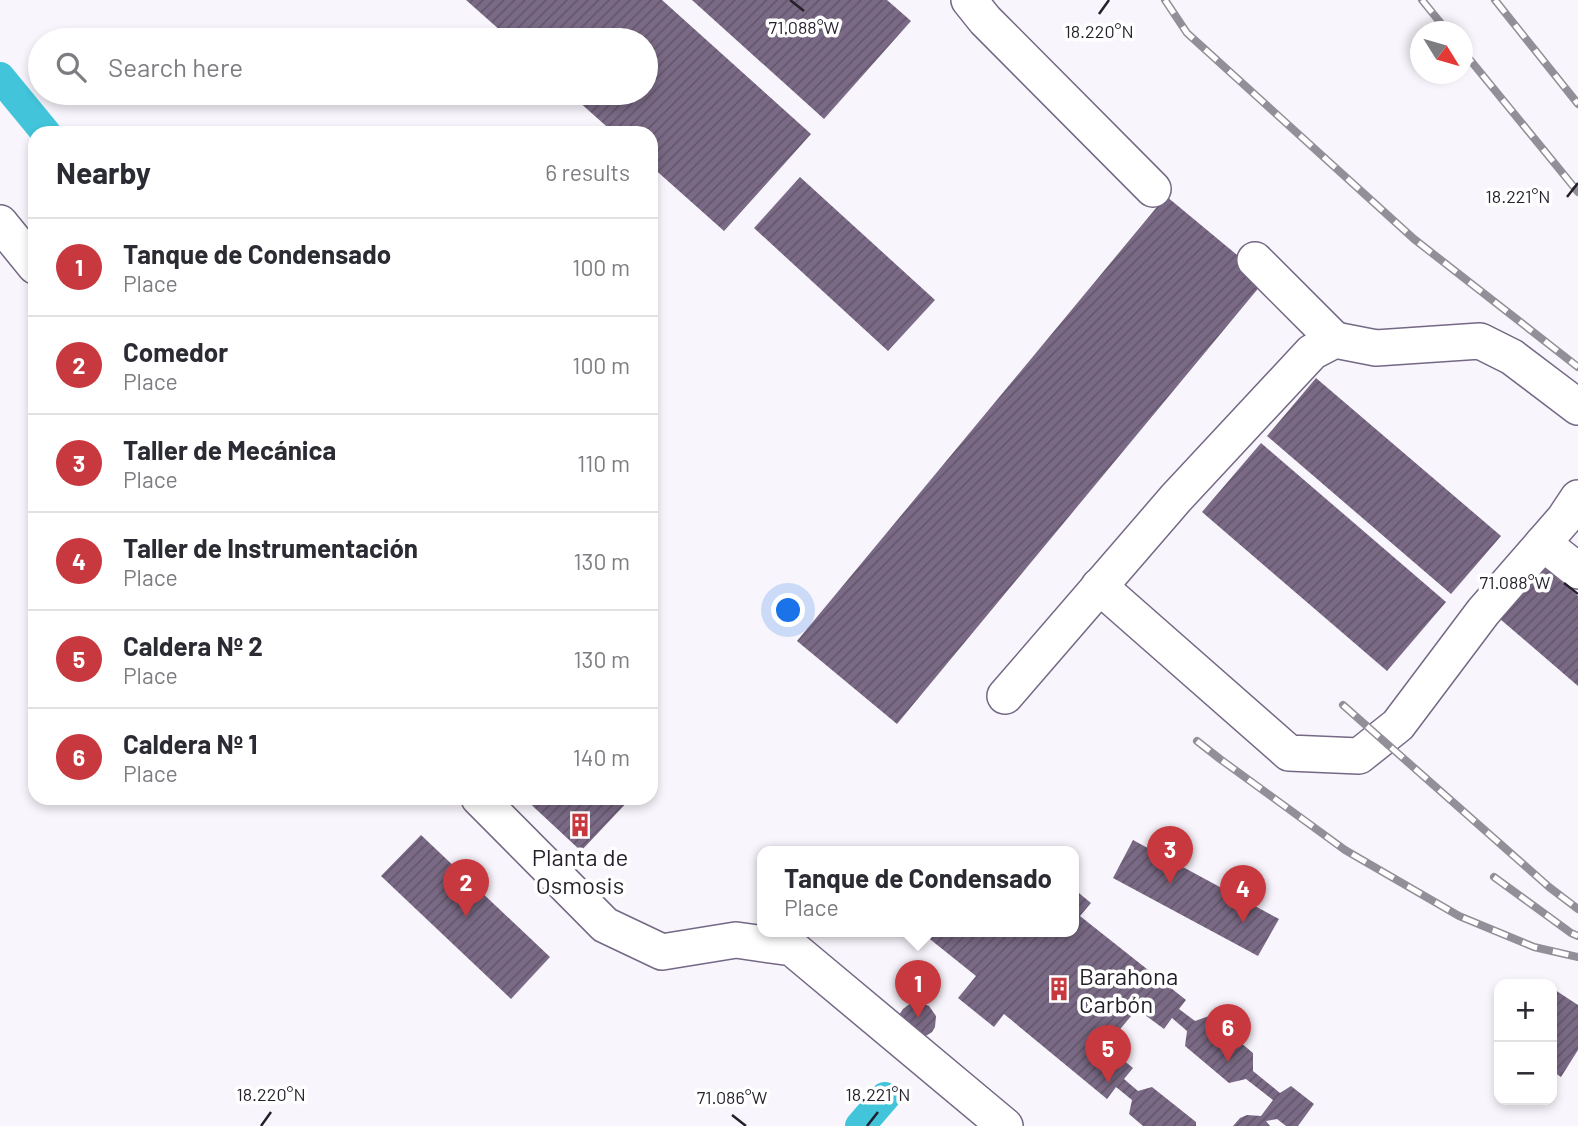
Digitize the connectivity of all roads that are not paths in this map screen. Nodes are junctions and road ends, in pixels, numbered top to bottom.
1 (969, 0) edge
2 (1153, 189) dead end
3 (0, 223) edge
4 (28, 257) edge
5 (1255, 260) dead end
6 (1335, 340) junction
7 (1578, 407) edge
8 (1578, 498) edge
9 (1543, 543) junction
10 (1578, 571) edge
11 (1099, 586) junction
12 (1005, 696) dead end
13 (486, 805) edge
14 (1005, 1126) edge

1 - 2 lane
3 - 4 lane
5 - 6 lane
6 - 7 lane
6 - 11 lane
8 - 9 lane
9 - 10 lane
9 - 11 lane
11 - 12 lane
13 - 14 lane

